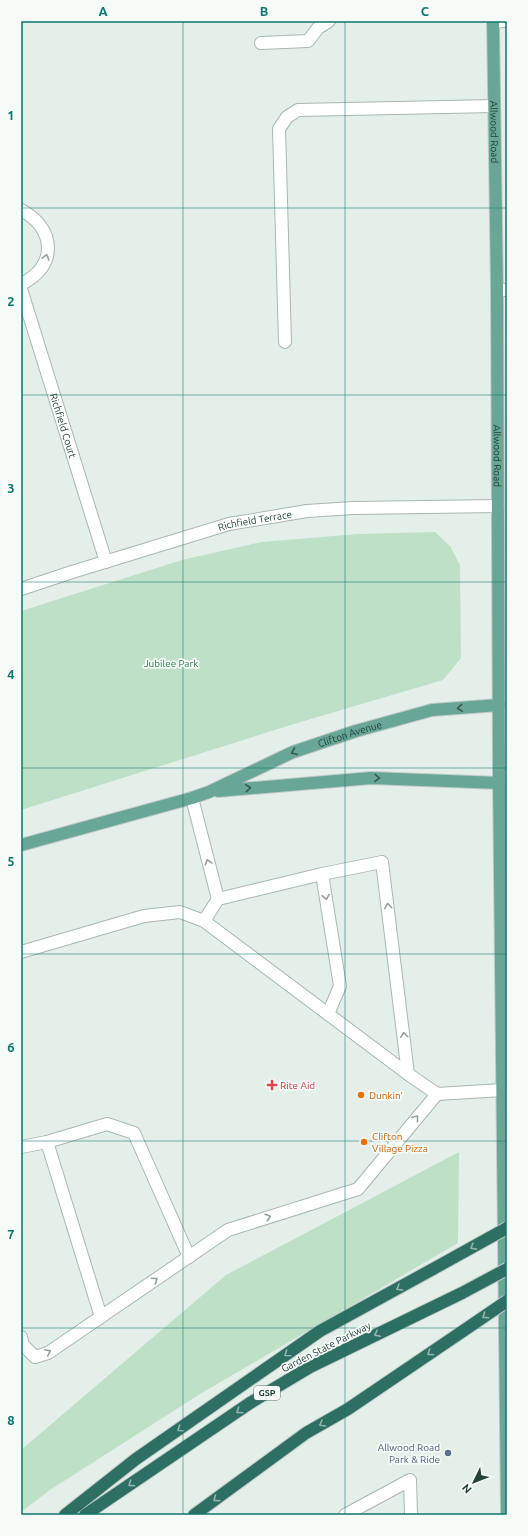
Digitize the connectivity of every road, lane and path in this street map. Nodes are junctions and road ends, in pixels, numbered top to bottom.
1 (329, 21) edge
2 (496, 21) edge
3 (261, 43) dead end
4 (494, 106) junction
5 (21, 210) edge
6 (21, 284) edge
7 (21, 289) edge
8 (502, 290) edge
9 (285, 342) dead end
10 (502, 355) edge
11 (498, 506) junction
12 (502, 526) edge
13 (106, 562) junction
14 (21, 589) edge
15 (499, 705) junction
16 (503, 720) edge
17 (499, 783) junction
18 (209, 792) junction
19 (192, 798) junction
20 (21, 845) edge
21 (503, 851) edge
22 (322, 874) junction
23 (218, 899) junction
24 (204, 921) junction
25 (21, 952) edge
26 (328, 1014) junction
27 (504, 1069) edge
28 (408, 1074) junction
29 (502, 1090) junction
30 (437, 1094) junction
31 (47, 1142) junction
32 (21, 1147) edge
33 (507, 1228) edge
34 (189, 1257) junction
35 (507, 1269) edge
36 (507, 1301) edge
37 (101, 1317) junction
38 (21, 1337) edge
39 (65, 1515) edge
40 (85, 1515) edge
41 (194, 1515) edge
42 (344, 1515) edge
43 (411, 1515) edge
44 (507, 1515) edge

1 - 3 street
2 - 4 main road, Allwood Road
4 - 8 main road, Allwood Road
4 - 9 street
6 -> 5 street
7 - 13 street, Richfield Court
8 - 10 main road, Allwood Road
10 - 11 main road, Allwood Road
11 - 12 main road, Allwood Road
11 - 13 street, Richfield Terrace
12 - 15 main road, Allwood Road
13 - 14 street, Richfield Terrace
15 - 16 main road, Allwood Road
15 -> 18 main road, Clifton Avenue
16 - 17 main road, Allwood Road
18 -> 17 main road, Clifton Avenue
17 - 21 main road, Allwood Road
18 - 19 main road, Clifton Avenue
19 - 20 main road, Clifton Avenue
23 -> 19 street
21 - 27 main road, Allwood Road
22 - 23 street
22 -> 26 street
28 -> 22 street
23 - 24 street
24 - 25 street
24 - 26 street
26 - 28 street
27 - 29 main road, Allwood Road
28 - 30 street
29 - 30 street
29 - 44 main road, Allwood Road
34 -> 30 street
31 - 32 street
31 - 34 street
31 - 37 street
33 -> 39 highway, bridge
37 -> 34 street
35 -> 40 highway, Garden State Parkway / GSP, bridge
36 -> 41 highway, bridge
38 -> 37 street
42 - 43 street

